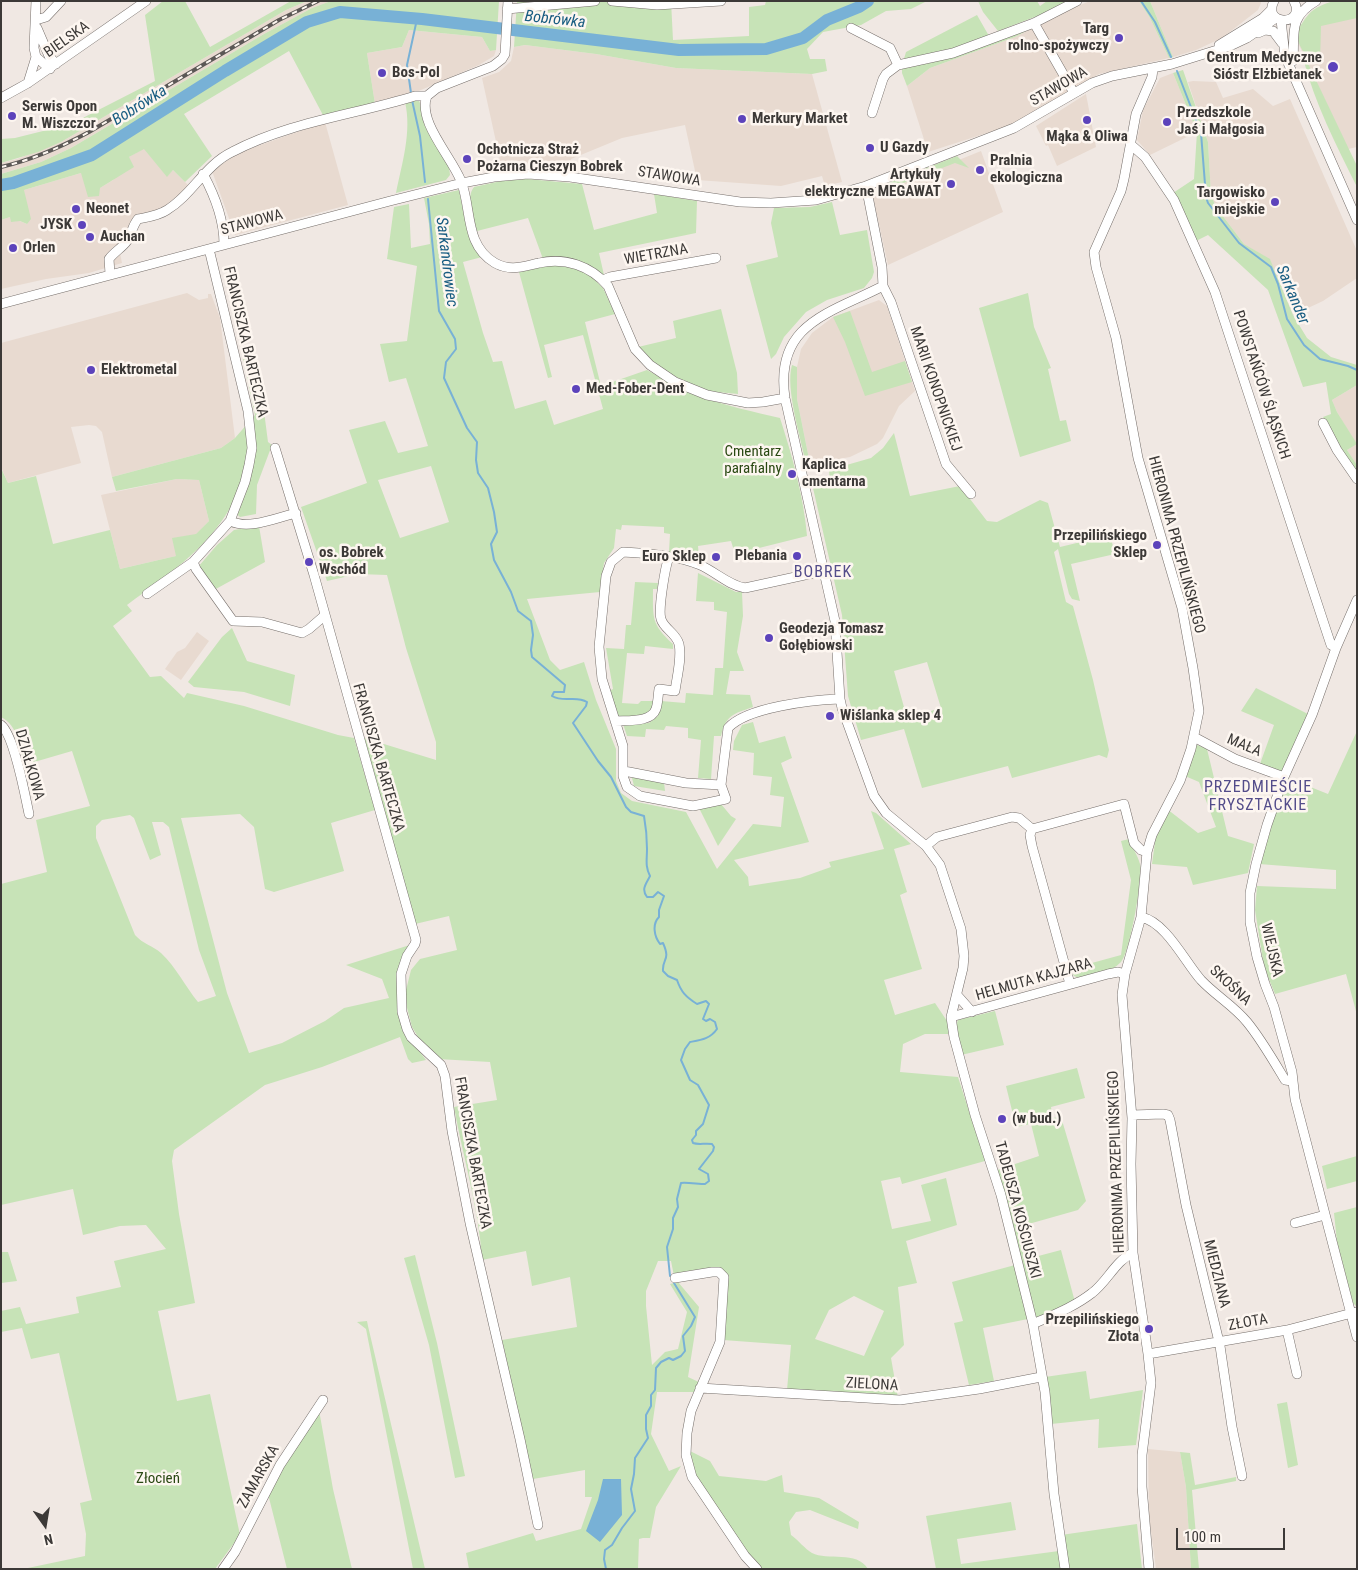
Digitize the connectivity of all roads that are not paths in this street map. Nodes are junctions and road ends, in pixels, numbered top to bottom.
1 (36, 1) edge
2 (61, 1) edge
3 (146, 1) edge
4 (595, 1) edge
5 (612, 1) edge
6 (722, 1) edge
7 (1077, 1) edge
8 (1308, 1) edge
9 (1316, 1) edge
10 (1272, 4) edge
11 (1295, 4) edge
12 (508, 5) edge
13 (1282, 19) junction
14 (36, 23) junction
15 (1034, 23) junction
16 (851, 28) dead end
17 (1247, 38) junction
18 (1283, 45) junction
19 (1201, 54) junction
20 (36, 57) junction
21 (1293, 61) junction
22 (898, 65) junction
23 (53, 66) junction
24 (1153, 68) junction
25 (1294, 72) junction
26 (28, 83) junction
27 (1074, 93) junction
28 (427, 96) junction
29 (1, 98) edge
30 (872, 113) dead end
31 (1130, 144) junction
32 (203, 174) junction
33 (462, 182) junction
34 (866, 186) junction
35 (1357, 220) edge
36 (224, 244) junction
37 (209, 249) junction
38 (716, 258) dead end
39 (110, 274) junction
40 (602, 280) junction
41 (882, 286) junction
42 (1, 304) edge
43 (785, 398) junction
44 (1323, 423) dead end
45 (275, 448) dead end
46 (1357, 479) edge
47 (971, 494) dead end
48 (296, 513) junction
49 (230, 521) junction
50 (668, 557) junction
51 (193, 562) junction
52 (823, 570) junction
53 (147, 594) dead end
54 (1357, 600) edge
55 (324, 616) junction
56 (1326, 630) junction
57 (1344, 630) junction
58 (1336, 648) junction
59 (840, 698) junction
60 (616, 721) junction
61 (1, 725) edge
62 (1194, 738) junction
63 (624, 771) junction
64 (1284, 777) junction
65 (721, 785) junction
66 (29, 814) dead end
67 (1032, 829) junction
68 (926, 846) junction
69 (1147, 852) junction
70 (1141, 917) junction
71 (1125, 974) junction
72 (1070, 984) junction
73 (957, 995) junction
74 (972, 1012) junction
75 (951, 1017) junction
76 (1292, 1082) junction
77 (1132, 1116) junction
78 (1325, 1215) junction
79 (1296, 1224) dead end
80 (1133, 1253) junction
81 (675, 1278) dead end
82 (1354, 1312) edge
83 (1033, 1324) junction
84 (1287, 1330) junction
85 (1357, 1337) edge
86 (1219, 1342) junction
87 (1148, 1354) junction
88 (1297, 1374) dead end
89 (1041, 1377) junction
90 (700, 1388) junction
91 (323, 1400) dead end
92 (1242, 1476) dead end
93 (538, 1524) dead end
94 (223, 1569) edge
95 (757, 1569) edge
96 (1065, 1569) edge
97 (1149, 1569) edge

1 - 14 street
2 - 14 street
3 - 23 street, BIELSKA
4 - 12 street
5 - 6 street
7 - 15 street
8 - 11 street
9 - 21 street
10 - 13 street
10 - 19 street, STAWOWA
11 - 13 street
12 - 28 street
13 - 17 street, STAWOWA
13 - 18 street
13 - 21 street
14 - 20 street
14 - 23 street
15 - 22 street
15 - 27 street
16 - 22 street
17 - 18 street
17 - 19 street, STAWOWA
18 - 25 street
19 - 24 street, STAWOWA
20 - 23 street
20 - 26 street
21 - 25 street
22 - 30 street
23 - 26 street, BIELSKA
24 - 27 street, STAWOWA
24 - 31 street, HIERONIMA PRZEPILIŃSKIEGO
25 - 35 street
26 - 29 street, BIELSKA
27 - 34 street, STAWOWA
28 - 32 street
28 - 33 street
31 - 56 street, POWSTAŃCÓW ŚLĄSKICH
31 - 62 street, HIERONIMA PRZEPILIŃSKIEGO
32 - 36 street
32 - 39 street
33 - 34 street, STAWOWA
33 - 36 street, STAWOWA
33 - 40 street
34 - 41 street
36 - 37 street, STAWOWA
37 - 39 street, STAWOWA
37 - 49 street, FRANCISZKA BARTECZKA
38 - 40 street, WIETRZNA
39 - 42 street, STAWOWA
40 - 43 street
41 - 43 street, TADEUSZA KOŚCIUSZKI
41 - 47 street, MARII KONOPNICKIEJ
43 - 52 street, TADEUSZA KOŚCIUSZKI
44 - 46 street
45 - 48 street, FRANCISZKA BARTECZKA
48 - 49 street
48 - 55 street, FRANCISZKA BARTECZKA
49 - 51 street
50 - 52 street
50 - 60 street
50 - 60 street
51 - 53 street
51 - 55 street
52 - 59 street, TADEUSZA KOŚCIUSZKI
54 - 57 street, WIEJSKA
55 - 93 street, FRANCISZKA BARTECZKA
56 - 57 street
56 - 58 street, POWSTAŃCÓW ŚLĄSKICH
57 - 58 street, WIEJSKA
58 - 64 street, WIEJSKA
59 - 65 street
59 - 68 street, TADEUSZA KOŚCIUSZKI
60 - 63 street
61 - 66 street, DZIAŁKOWA
62 - 64 street, MAŁA
62 - 69 street, HIERONIMA PRZEPILIŃSKIEGO
63 - 65 street
63 - 65 street
64 - 76 street, WIEJSKA
67 - 68 street
67 - 69 street
67 - 72 street
68 - 73 street, TADEUSZA KOŚCIUSZKI
69 - 70 street, HIERONIMA PRZEPILIŃSKIEGO
70 - 71 street, HIERONIMA PRZEPILIŃSKIEGO
70 - 76 street, SKOŚNA
71 - 72 street, HELMUTA KAJZARA
71 - 77 street, HIERONIMA PRZEPILIŃSKIEGO
72 - 74 street, HELMUTA KAJZARA
73 - 74 street
73 - 75 street, TADEUSZA KOŚCIUSZKI
74 - 75 street, HELMUTA KAJZARA
75 - 83 street, TADEUSZA KOŚCIUSZKI
76 - 78 street, WIEJSKA
77 - 80 street, HIERONIMA PRZEPILIŃSKIEGO
77 - 86 street, MIEDZIANA
78 - 79 street
78 - 82 street, WIEJSKA
80 - 83 street
80 - 87 street, HIERONIMA PRZEPILIŃSKIEGO
81 - 90 street
82 - 84 street, ZŁOTA
82 - 85 street, WIEJSKA
83 - 89 street, TADEUSZA KOŚCIUSZKI
84 - 86 street, ZŁOTA
84 - 88 street
86 - 87 street, ZŁOTA
86 - 92 street, MIEDZIANA
87 - 97 street, HIERONIMA PRZEPILIŃSKIEGO
89 - 90 street, ZIELONA
89 - 96 street, TADEUSZA KOŚCIUSZKI
90 - 95 street
91 - 94 street, ZAMARSKA

